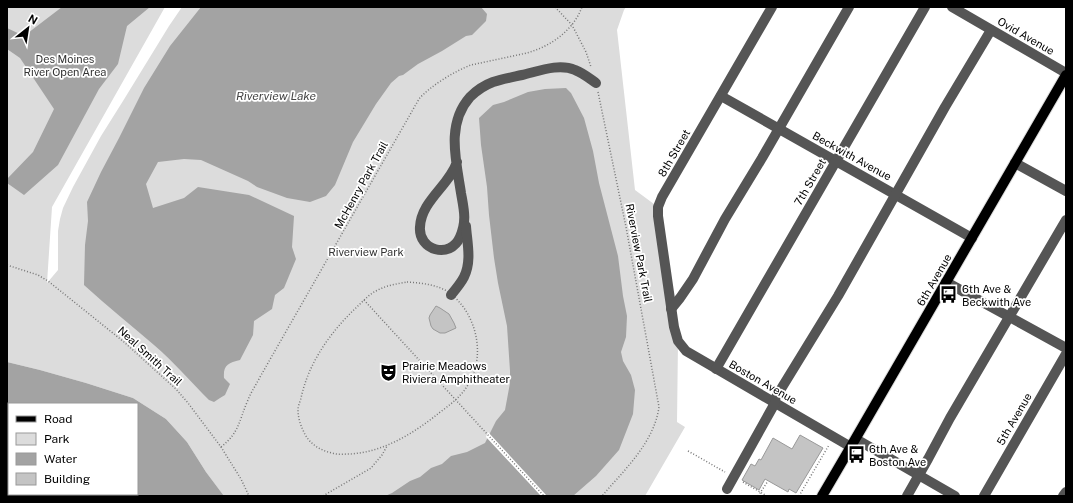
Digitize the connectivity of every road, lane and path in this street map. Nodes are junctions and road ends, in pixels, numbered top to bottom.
1 (555, 7) edge
2 (582, 7) edge
3 (772, 7) edge
4 (849, 7) edge
5 (925, 7) edge
6 (952, 7) edge
7 (572, 25) junction
8 (991, 30) junction
9 (1066, 74) edge
10 (596, 83) junction
11 (721, 96) junction
12 (779, 129) junction
13 (836, 161) junction
14 (457, 162) junction
15 (1015, 163) junction
16 (1066, 191) edge
17 (895, 194) junction
18 (465, 220) junction
19 (1066, 220) edge
20 (972, 238) junction
21 (7, 265) edge
22 (946, 282) junction
23 (451, 295) junction
24 (364, 300) junction
25 (671, 310) junction
26 (1009, 317) junction
27 (674, 328) joint
28 (1066, 348) edge
29 (1066, 354) edge
30 (716, 368) junction
31 (456, 400) junction
32 (774, 402) junction
33 (853, 443) junction
34 (388, 445) junction
35 (829, 445) dead end
36 (221, 446) junction
37 (919, 475) junction
38 (768, 481) dead end
39 (726, 489) dead end
40 (1066, 492) edge
41 (249, 496) edge
42 (323, 496) edge
43 (544, 496) edge
44 (602, 496) edge
45 (758, 496) edge
46 (799, 496) edge
47 (822, 496) edge
48 (907, 496) edge
49 (955, 496) edge
50 (984, 496) edge
51 (1063, 496) edge

1 - 7 path, Riverview Park Trail
2 - 7 path, McHenry Park Trail
3 - 11 street, 8th Street
4 - 12 street
5 - 13 street, 7th Street
6 - 8 street, Ovid Avenue
7 - 10 path, Riverview Park Trail
7 - 36 path, McHenry Park Trail
8 - 9 street, Ovid Avenue
8 - 17 street
9 - 15 main road, 6th Avenue
10 - 14 street
10 - 44 path, Riverview Park Trail
11 - 12 street, Beckwith Avenue
11 - 25 street, 8th Street
12 - 13 street, Beckwith Avenue
12 - 25 street
13 - 17 street, Beckwith Avenue
13 - 30 street, 7th Street
14 - 18 street
14 - 18 street
15 - 16 street
15 - 20 main road, 6th Avenue
17 - 20 street, Beckwith Avenue
17 - 32 street
18 - 23 street
19 - 26 street
20 - 22 main road, 6th Avenue
21 - 36 path, Neal Smith Trail
22 - 26 street
22 - 33 main road, 6th Avenue
23 - 24 path
23 - 31 path
24 - 31 path
24 - 34 path
25 - 27 street, 8th Street
26 - 28 street
26 - 37 street
27 - 30 street, Boston Avenue
29 - 50 street, 5th Avenue
30 - 32 street, Boston Avenue
31 - 34 path
31 - 43 path
32 - 33 street, Boston Avenue
32 - 39 street
33 - 37 street, Boston Avenue
33 - 47 main road, 6th Avenue
34 - 42 path
35 - 46 path
36 - 41 path, Neal Smith Trail
37 - 48 street
37 - 49 street, Boston Avenue
38 - 45 path
40 - 51 street

